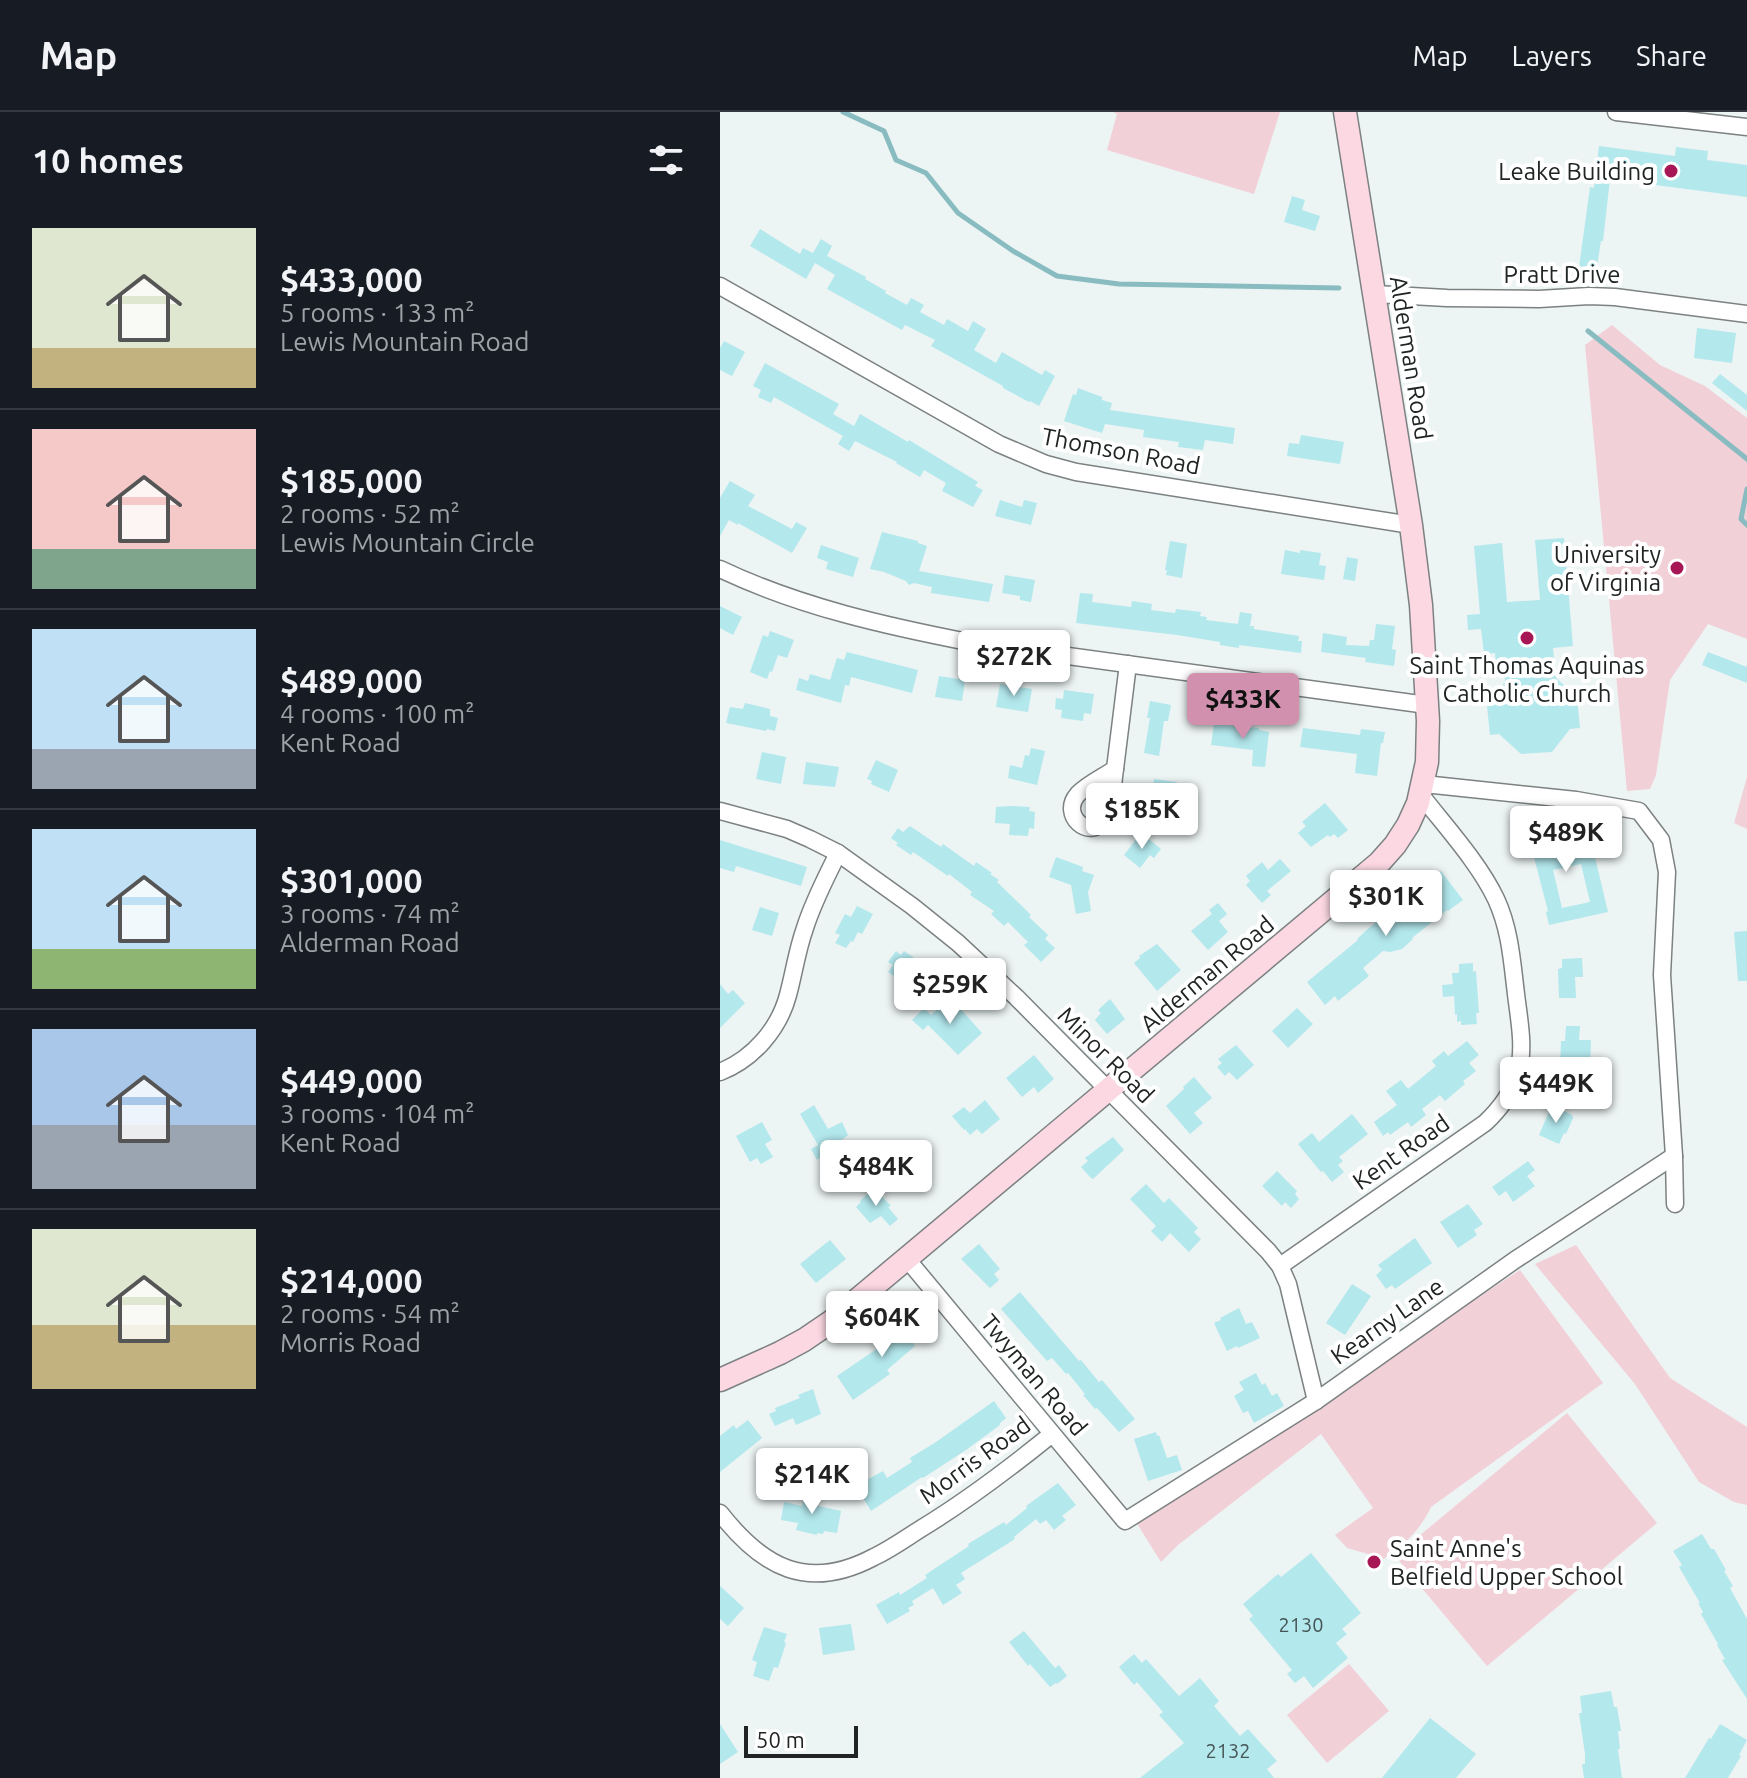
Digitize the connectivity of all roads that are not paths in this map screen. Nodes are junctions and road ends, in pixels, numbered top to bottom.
1 (1345, 112) edge
2 (1616, 112) edge
3 (1747, 127) edge
4 (720, 286) edge
5 (1375, 294) junction
6 (1747, 314) edge
7 (1411, 525) junction
8 (720, 569) edge
9 (1128, 664) junction
10 (1427, 705) junction
11 (1115, 769) dead end
12 (1422, 789) junction
13 (720, 811) edge
14 (838, 853) junction
15 (720, 1072) edge
16 (1108, 1091) junction
17 (1674, 1156) junction
18 (1675, 1204) dead end
19 (907, 1259) junction
20 (1280, 1266) junction
21 (720, 1380) edge
22 (1316, 1401) junction
23 (1052, 1434) junction
24 (720, 1513) edge
25 (1125, 1521) joint

1 - 5 main road, Alderman Road
2 - 3 street
4 - 7 street, Thomson Road
5 - 6 street, Pratt Drive
5 - 7 main road, Alderman Road
7 - 10 main road, Alderman Road
8 - 9 street
9 - 10 street
9 - 11 street
10 - 12 main road, Alderman Road
12 - 16 main road, Alderman Road
12 - 17 street
12 - 20 street, Kent Road
13 - 14 street, Minor Road
14 - 15 street
14 - 16 street, Minor Road
16 - 19 main road, Alderman Road
16 - 20 street, Minor Road
17 - 18 street
17 - 22 street, Kearny Lane
19 - 21 main road, Alderman Road
19 - 23 street, Twyman Road
20 - 22 street, Minor Road
22 - 25 street, Kearny Lane
23 - 24 street, Morris Road
23 - 25 street, Twyman Road

